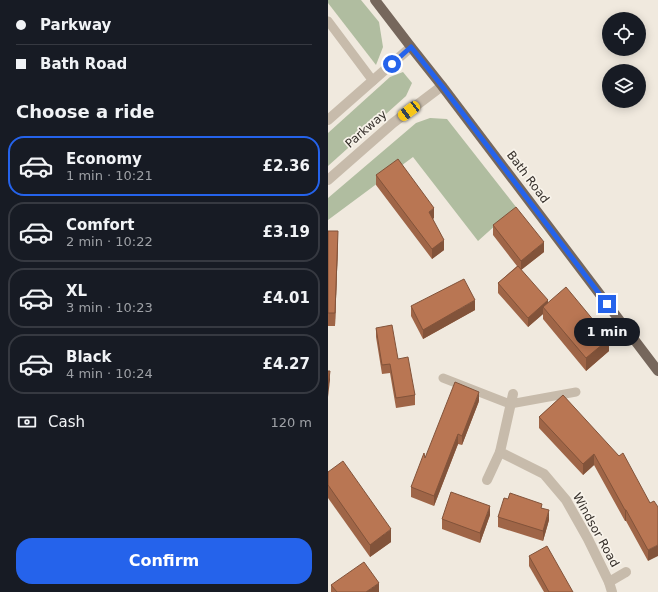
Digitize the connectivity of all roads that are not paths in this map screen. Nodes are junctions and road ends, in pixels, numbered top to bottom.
1 (375, 0) edge
2 (328, 22) edge
3 (411, 47) junction
4 (373, 81) junction
5 (442, 86) junction
6 (328, 120) edge
7 (328, 180) edge
8 (658, 371) edge
9 (444, 378) dead end
10 (576, 392) dead end
11 (512, 399) junction
12 (500, 452) junction
13 (487, 480) dead end
14 (626, 572) dead end
15 (609, 582) junction
16 (612, 592) edge

1 - 3 main road, Bath Road
2 - 4 lane
3 - 4 street
3 - 5 main road, Bath Road
4 - 6 street
5 - 7 street, Parkway
5 - 8 main road, Bath Road
9 - 11 lane
10 - 11 lane
11 - 12 street
12 - 13 street
12 - 15 street, Windsor Road
14 - 15 street, Windsor Road
15 - 16 street, Windsor Road

